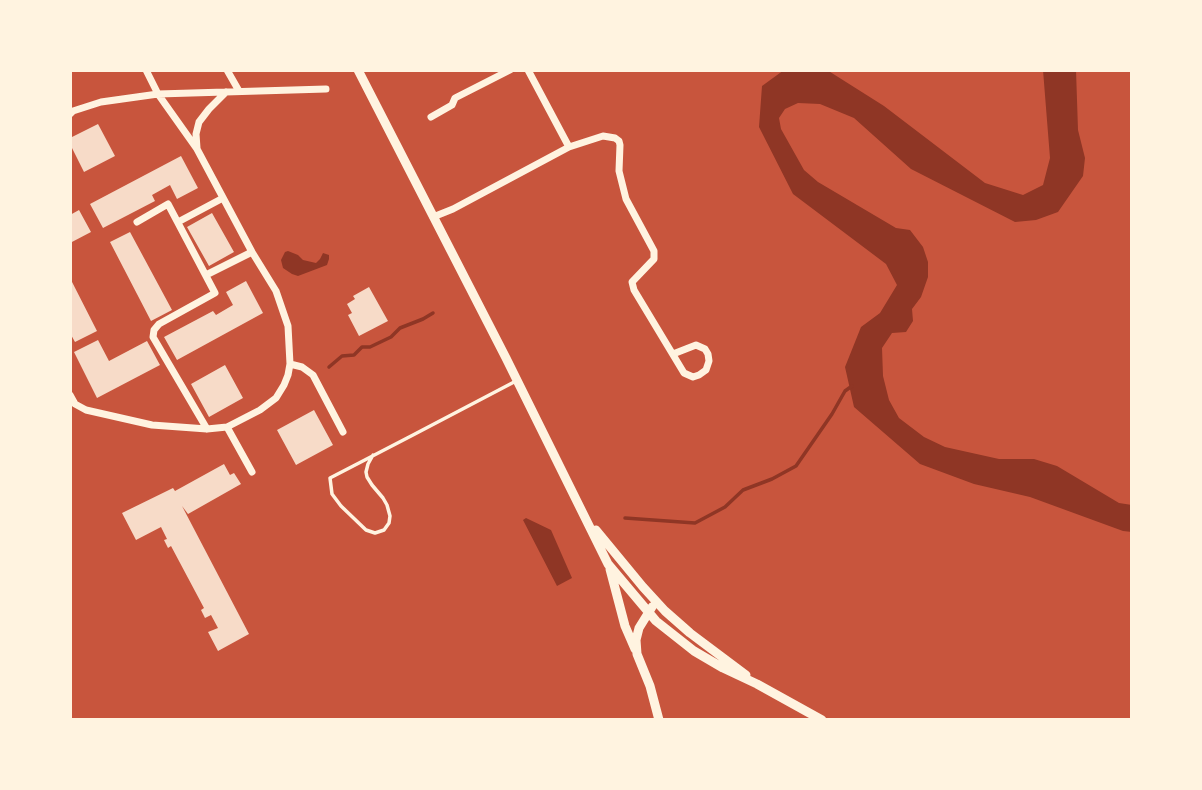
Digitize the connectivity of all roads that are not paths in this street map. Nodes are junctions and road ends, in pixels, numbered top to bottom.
1 (146, 70) edge
2 (358, 70) edge
3 (510, 70) edge
4 (528, 70) edge
5 (230, 72) edge
6 (326, 89) dead end
7 (239, 91) junction
8 (226, 92) junction
9 (158, 94) junction
10 (70, 114) edge
11 (431, 117) dead end
12 (569, 147) junction
13 (197, 149) junction
14 (223, 198) junction
15 (433, 217) junction
16 (137, 222) dead end
17 (178, 222) junction
18 (252, 252) junction
19 (206, 275) junction
20 (673, 354) junction
21 (290, 364) junction
22 (517, 381) junction
23 (70, 395) edge
24 (72, 407) edge
25 (227, 427) junction
26 (207, 429) junction
27 (343, 432) dead end
28 (373, 455) junction
29 (252, 472) dead end
30 (584, 515) junction
31 (608, 564) junction
32 (643, 587) junction
33 (634, 596) junction
34 (656, 602) junction
35 (648, 612) junction
36 (623, 614) junction
37 (637, 654) junction
38 (757, 684) junction
39 (659, 720) edge
40 (822, 720) edge

1 - 9 street
2 - 15 street
3 - 11 street
4 - 12 street
5 - 7 street
6 - 7 street
7 - 8 street
8 - 9 street
8 - 13 street
9 - 10 street
9 - 13 street
12 - 15 street
12 - 20 street
13 - 14 street
14 - 17 street
14 - 18 street
15 - 22 street
16 - 17 street
17 - 19 street
18 - 19 street
18 - 21 street
19 - 26 street
20 - 20 street
21 - 25 street
21 - 27 street
22 - 28 lane
22 - 30 street
23 - 24 street
24 - 26 street
25 - 26 street
25 - 29 street
28 - 28 lane
30 - 31 street
30 - 32 street
31 - 33 street
31 - 36 street
32 - 33 street
32 - 34 street
33 - 35 street
33 - 36 street
34 - 35 street
34 - 38 street
35 - 37 street
35 - 38 street
36 - 37 street
37 - 39 street
38 - 40 street

